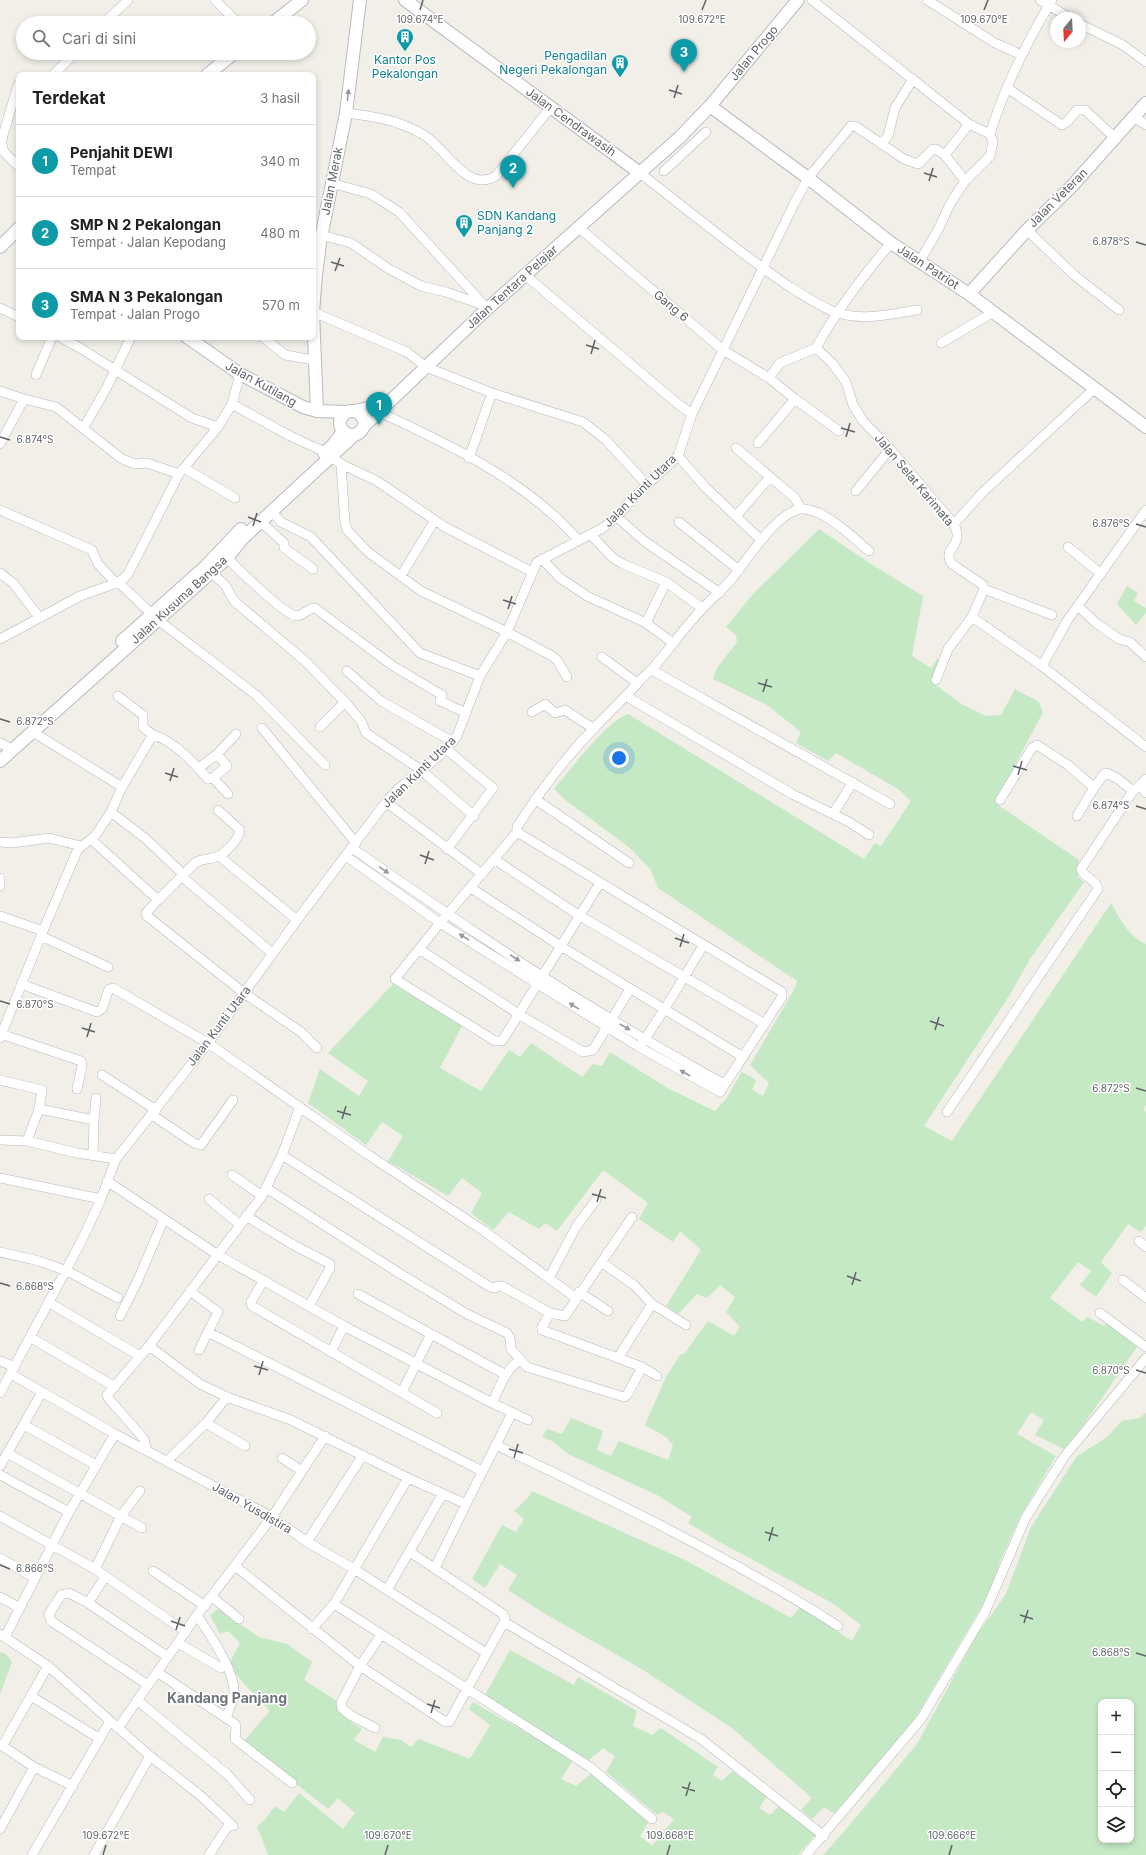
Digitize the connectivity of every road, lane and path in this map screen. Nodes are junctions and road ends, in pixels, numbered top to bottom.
1 (128, 0) edge
2 (215, 0) edge
3 (302, 0) edge
4 (360, 0) edge
5 (405, 0) edge
6 (798, 0) edge
7 (812, 0) edge
8 (927, 0) edge
9 (1040, 0) edge
10 (1050, 3) edge
11 (1062, 12) edge
12 (111, 16) edge
13 (231, 16) edge
14 (282, 16) edge
15 (1086, 27) edge
16 (1022, 55) junction
17 (68, 60) edge
18 (225, 60) edge
19 (1146, 62) edge
20 (56, 72) edge
21 (210, 72) edge
22 (914, 80) junction
23 (1007, 88) junction
24 (16, 92) edge
25 (1146, 102) edge
26 (710, 106) junction
27 (551, 107) junction
28 (346, 113) junction
29 (1134, 117) junction
30 (969, 124) junction
31 (1146, 125) edge
32 (706, 132) dead end
33 (990, 134) junction
34 (679, 138) junction
35 (1115, 138) junction
36 (881, 144) junction
37 (688, 149) junction
38 (945, 155) junction
39 (16, 164) edge
40 (664, 171) dead end
41 (640, 172) junction
42 (808, 178) junction
43 (965, 181) junction
44 (331, 183) junction
45 (578, 227) junction
46 (1026, 230) junction
47 (16, 231) edge
48 (318, 239) edge
49 (891, 243) junction
50 (0, 247) edge
51 (920, 261) junction
52 (316, 268) edge
53 (764, 269) junction
54 (524, 275) junction
55 (969, 294) junction
56 (485, 307) junction
57 (0, 308) edge
58 (917, 310) dead end
59 (1119, 310) dead end
60 (316, 313) edge
61 (838, 313) junction
62 (992, 313) junction
63 (16, 316) edge
64 (51, 340) edge
65 (65, 340) edge
66 (130, 340) edge
67 (191, 340) edge
68 (267, 340) edge
69 (314, 340) edge
70 (942, 343) dead end
71 (816, 348) junction
72 (723, 350) junction
73 (314, 360) junction
74 (426, 367) junction
75 (115, 370) junction
76 (240, 374) junction
77 (36, 375) dead end
78 (769, 378) junction
79 (1094, 389) junction
80 (0, 391) edge
81 (492, 393) junction
82 (24, 399) junction
83 (795, 399) junction
84 (232, 404) junction
85 (382, 408) junction
86 (320, 411) junction
87 (692, 414) junction
88 (347, 422) junction
89 (364, 426) junction
90 (84, 427) junction
91 (218, 427) junction
92 (1146, 427) edge
93 (839, 431) dead end
94 (758, 443) dead end
95 (0, 444) edge
96 (736, 448) dead end
97 (890, 449) junction
98 (332, 455) junction
99 (678, 456) junction
100 (469, 458) junction
101 (182, 471) junction
102 (770, 477) junction
103 (299, 482) junction
104 (647, 485) junction
105 (856, 491) dead end
106 (235, 498) dead end
107 (801, 509) junction
108 (0, 510) edge
109 (1146, 510) edge
110 (272, 512) junction
111 (617, 516) junction
112 (736, 516) junction
113 (435, 520) junction
114 (261, 522) junction
115 (679, 522) dead end
116 (954, 524) junction
117 (592, 535) junction
118 (239, 536) junction
119 (578, 540) junction
120 (761, 540) junction
121 (1068, 548) dead end
122 (869, 551) dead end
123 (227, 558) junction
124 (542, 559) junction
125 (313, 569) dead end
126 (739, 570) junction
127 (211, 572) junction
128 (532, 572) junction
129 (0, 573) edge
130 (1101, 574) junction
131 (401, 576) junction
132 (117, 582) junction
133 (666, 582) junction
134 (984, 589) junction
135 (720, 593) junction
136 (1078, 606) junction
137 (702, 608) junction
138 (1052, 615) dead end
139 (972, 617) junction
140 (40, 618) junction
141 (155, 618) junction
142 (646, 623) junction
143 (507, 632) junction
144 (0, 639) edge
145 (672, 643) junction
146 (602, 657) dead end
147 (1146, 658) edge
148 (1042, 666) junction
149 (652, 670) junction
150 (347, 671) dead end
151 (480, 676) junction
152 (568, 677) dead end
153 (936, 680) dead end
154 (637, 683) junction
155 (118, 696) dead end
156 (626, 696) junction
157 (345, 702) junction
158 (532, 712) dead end
159 (466, 713) junction
160 (46, 714) junction
161 (320, 727) dead end
162 (262, 728) dead end
163 (594, 729) junction
164 (33, 732) junction
165 (236, 734) dead end
166 (153, 735) junction
167 (453, 742) junction
168 (1146, 747) edge
169 (5, 748) edge
170 (446, 749) junction
171 (217, 754) junction
172 (0, 761) edge
173 (325, 765) dead end
174 (199, 768) junction
175 (421, 770) junction
176 (213, 778) junction
177 (853, 782) junction
178 (1143, 782) edge
179 (1095, 786) junction
180 (122, 787) junction
181 (1132, 791) junction
182 (1146, 793) edge
183 (228, 794) dead end
184 (535, 799) junction
185 (1000, 800) dead end
186 (386, 802) junction
187 (890, 804) dead end
188 (218, 810) dead end
189 (111, 812) junction
190 (833, 814) junction
191 (474, 816) junction
192 (1077, 816) dead end
193 (517, 832) junction
194 (870, 835) dead end
195 (92, 840) junction
196 (0, 842) edge
197 (81, 846) junction
198 (351, 849) junction
199 (448, 849) junction
200 (219, 856) junction
201 (494, 860) junction
202 (628, 863) dead end
203 (482, 874) junction
204 (182, 875) junction
205 (0, 878) edge
206 (600, 883) junction
207 (0, 886) edge
208 (471, 888) junction
209 (158, 900) junction
210 (447, 914) junction
211 (0, 916) edge
212 (580, 916) junction
213 (296, 920) junction
214 (440, 923) junction
215 (42, 934) junction
216 (562, 946) junction
217 (703, 946) junction
218 (419, 949) junction
219 (272, 953) junction
220 (108, 967) dead end
221 (684, 978) junction
222 (540, 980) junction
223 (21, 984) junction
224 (630, 988) junction
225 (244, 993) junction
226 (664, 1010) junction
227 (520, 1015) junction
228 (609, 1023) junction
229 (765, 1024) junction
230 (1, 1036) edge
231 (644, 1038) junction
232 (208, 1043) junction
233 (639, 1047) junction
234 (317, 1048) dead end
235 (743, 1057) junction
236 (102, 1075) dead end
237 (0, 1080) edge
238 (724, 1084) junction
239 (77, 1089) dead end
240 (96, 1098) dead end
241 (233, 1100) dead end
242 (300, 1107) junction
243 (39, 1109) junction
244 (947, 1112) dead end
245 (154, 1113) junction
246 (94, 1120) junction
247 (0, 1140) edge
248 (27, 1141) junction
249 (92, 1155) junction
250 (282, 1155) junction
251 (116, 1159) junction
252 (232, 1175) dead end
253 (0, 1178) edge
254 (107, 1181) junction
255 (264, 1192) junction
256 (101, 1199) junction
257 (209, 1199) dead end
258 (596, 1200) dead end
259 (246, 1216) junction
260 (632, 1217) dead end
261 (164, 1219) junction
262 (239, 1224) junction
263 (0, 1252) edge
264 (218, 1255) junction
265 (601, 1262) junction
266 (67, 1271) junction
267 (549, 1278) junction
268 (264, 1280) junction
269 (1123, 1280) dead end
270 (190, 1292) junction
271 (358, 1294) dead end
272 (577, 1295) junction
273 (118, 1298) dead end
274 (1146, 1298) edge
275 (48, 1302) junction
276 (652, 1304) junction
277 (309, 1306) junction
278 (608, 1311) dead end
279 (550, 1313) junction
280 (1100, 1313) dead end
281 (120, 1316) dead end
282 (686, 1325) dead end
283 (344, 1326) junction
284 (208, 1332) junction
285 (431, 1334) junction
286 (30, 1337) junction
287 (149, 1346) junction
288 (1146, 1347) edge
289 (199, 1350) dead end
290 (331, 1352) junction
291 (140, 1356) junction
292 (618, 1358) junction
293 (1146, 1358) edge
294 (521, 1360) junction
295 (0, 1361) edge
296 (416, 1364) junction
297 (642, 1367) junction
298 (13, 1371) junction
299 (506, 1375) junction
300 (656, 1376) dead end
301 (115, 1387) junction
302 (42, 1392) junction
303 (402, 1392) junction
304 (0, 1393) edge
305 (227, 1397) junction
306 (492, 1403) junction
307 (437, 1413) dead end
308 (512, 1413) junction
309 (528, 1420) dead end
310 (206, 1423) junction
311 (24, 1424) junction
312 (115, 1434) junction
313 (325, 1436) junction
314 (496, 1445) junction
315 (245, 1446) dead end
316 (148, 1451) junction
317 (7, 1453) junction
318 (363, 1455) junction
319 (282, 1458) dead end
320 (167, 1461) junction
321 (96, 1465) junction
322 (0, 1466) edge
323 (482, 1470) junction
324 (302, 1471) junction
325 (0, 1475) edge
326 (408, 1478) junction
327 (140, 1491) dead end
328 (80, 1492) junction
329 (442, 1494) junction
330 (466, 1504) junction
331 (70, 1512) junction
332 (0, 1516) edge
333 (121, 1516) junction
334 (272, 1517) junction
335 (142, 1528) dead end
336 (307, 1542) junction
337 (52, 1546) junction
338 (410, 1552) junction
339 (0, 1558) edge
340 (235, 1566) junction
341 (435, 1568) junction
342 (95, 1569) junction
343 (354, 1569) junction
344 (153, 1571) dead end
345 (105, 1577) junction
346 (35, 1578) junction
347 (387, 1590) junction
348 (0, 1597) edge
349 (212, 1597) junction
350 (88, 1603) junction
351 (334, 1604) junction
352 (205, 1606) junction
353 (20, 1608) junction
354 (198, 1615) junction
355 (239, 1619) dead end
356 (504, 1622) junction
357 (838, 1626) dead end
358 (312, 1629) junction
359 (186, 1632) junction
360 (381, 1635) junction
361 (3, 1636) edge
362 (178, 1643) junction
363 (486, 1653) junction
364 (168, 1657) junction
365 (48, 1666) junction
366 (360, 1666) junction
367 (221, 1668) dead end
368 (156, 1672) junction
369 (148, 1685) junction
370 (468, 1689) junction
371 (31, 1696) junction
372 (137, 1700) junction
373 (226, 1718) junction
374 (110, 1721) junction
375 (118, 1728) junction
376 (375, 1728) dead end
377 (100, 1740) junction
378 (150, 1756) junction
379 (34, 1767) junction
380 (292, 1782) dead end
381 (73, 1786) junction
382 (250, 1800) dead end
383 (652, 1819) dead end
384 (0, 1829) edge
385 (824, 1836) junction
386 (32, 1855) edge
387 (94, 1855) edge
388 (209, 1855) edge
389 (806, 1855) edge

1 - 12 street
2 - 13 street
3 - 14 street
28 -> 4 street, Jalan Merak
5 - 27 street, Jalan Cendrawasih
6 - 26 street, Jalan Progo
7 - 22 street
8 - 16 street
9 - 10 street
10 - 11 street
10 - 16 street
15 - 19 street
16 - 23 street
17 - 20 street
18 - 21 street
22 - 30 street
22 - 36 street
23 - 33 street
23 - 35 street
24 - 39 street
25 - 29 street, Jalan Veteran
26 - 34 street, Jalan Tentara Pelajar
26 - 42 street, Jalan Patriot
27 - 28 street
27 - 41 street, Jalan Cendrawasih
28 - 44 street, Jalan Merak
29 - 31 street
29 - 35 street, Jalan Veteran
30 - 33 street
30 - 38 street
32 - 37 street
33 - 43 street
34 - 37 street
34 - 41 street, Jalan Tentara Pelajar
35 - 46 street, Jalan Veteran
36 - 38 street
36 - 42 street, Jalan Kunti Utara
37 - 40 street
38 - 43 street
41 - 45 street, Jalan Tentara Pelajar
41 - 53 street
42 - 49 street, Jalan Patriot
42 - 53 street, Jalan Kunti Utara
43 - 51 street
44 - 48 street, Jalan Merak
44 - 56 street
45 - 54 street, Jalan Tentara Pelajar
45 - 72 street, Gang 6
46 - 55 street, Jalan Veteran
46 - 59 street
47 - 50 street
48 - 52 street, Jalan Merak
48 - 56 street
49 - 51 street, Jalan Patriot
49 - 61 street
51 - 55 street, Jalan Patriot
53 - 61 street
53 - 72 street, Jalan Kunti Utara
54 - 56 street, Jalan Tentara Pelajar
54 - 87 street
55 - 62 street, Jalan Patriot
56 - 74 street, Jalan Tentara Pelajar
57 - 63 street
58 - 61 street
60 - 74 street
61 - 71 street
62 - 70 street
62 - 79 street, Jalan Patriot
64 - 77 street
65 - 75 street
66 - 75 street
67 - 76 street, Jalan Kutilang
68 - 73 street
69 - 73 street, Jalan Merak
71 - 78 street
71 - 97 street, Jalan Selat Karimata
72 - 78 street, Gang 6
72 - 87 street, Jalan Kunti Utara
73 - 86 street, Jalan Merak
74 - 81 street
74 - 85 street, Jalan Tentara Pelajar
75 - 90 street
75 - 91 street
76 - 84 street
76 - 86 street, Jalan Kutilang
78 - 83 street, Gang 6
79 - 92 street, Jalan Patriot
79 - 116 street
80 - 82 street
81 - 100 street
81 - 104 street
82 - 90 street
82 - 95 street
83 - 93 street, Gang 6
83 - 94 street
84 - 91 street
84 - 98 street
85 - 88 street
85 - 89 street, Jalan Tentara Pelajar
85 - 100 street
86 - 88 street, Jalan Kutilang
87 - 99 street, Jalan Kunti Utara
88 - 89 street, Jalan Tentara Pelajar
88 - 89 street
88 - 98 street, Jalan Kusuma Bangsa
90 - 101 street
91 - 101 street
96 - 102 street
97 - 105 street
97 - 116 street, Jalan Selat Karimata
98 - 103 street, Jalan Kusuma Bangsa
98 - 113 street
98 - 131 street
99 - 104 street, Jalan Kunti Utara
99 - 112 street
100 - 119 street
101 - 106 street
101 - 132 street
102 - 107 street
102 - 112 street
103 - 110 street, Jalan Kusuma Bangsa
103 - 118 street, Jalan Kusuma Bangsa
104 - 111 street, Jalan Kunti Utara
107 - 120 street
107 - 122 street
108 - 132 street
109 - 130 street
110 - 114 street, Jalan Kusuma Bangsa
110 - 151 street
111 - 117 street, Jalan Kunti Utara
111 - 135 street
112 - 120 street
113 - 128 street
113 - 131 street
114 - 118 street, Jalan Kusuma Bangsa
114 - 125 street
115 - 126 street
116 - 134 street, Jalan Selat Karimata
117 - 119 street, Jalan Kunti Utara
117 - 133 street
118 - 123 street, Jalan Kusuma Bangsa
118 - 141 street, Jalan Kusuma Bangsa
119 - 124 street, Jalan Kunti Utara
120 - 126 street
121 - 130 street
123 - 127 street, Jalan Kusuma Bangsa
123 - 159 street
124 - 128 street, Jalan Kunti Utara
124 - 142 street
126 - 135 street
127 - 141 street, Jalan Kusuma Bangsa
127 - 157 street
128 - 143 street, Jalan Kunti Utara
129 - 140 street
130 - 136 street
131 - 143 street
132 - 140 street
132 - 141 street
133 - 137 street
133 - 142 street
134 - 138 street
134 - 139 street
135 - 137 street
136 - 147 street
136 - 148 street
137 - 145 street
139 - 148 street
139 - 153 street
140 - 144 street
141 - 160 street, Jalan Kusuma Bangsa
141 - 173 street
142 - 145 street
143 - 151 street, Jalan Kunti Utara
143 - 152 street
145 - 149 street
146 - 154 street
148 - 168 street
149 - 154 street
149 - 177 street
150 - 167 street
151 - 159 street, Jalan Kunti Utara
154 - 156 street
155 - 166 street
156 - 163 street
156 - 190 street
157 - 161 street
157 - 175 street
158 - 163 street
159 - 167 street, Jalan Kunti Utara
160 - 164 street, Jalan Kusuma Bangsa
160 - 169 street, Jalan Kusuma Bangsa
162 - 198 street
163 - 184 street
164 - 169 street, Jalan Kusuma Bangsa
164 - 180 street
165 - 171 street
166 - 174 street
166 - 180 street
167 - 170 street, Jalan Kunti Utara
169 - 172 street, Jalan Kusuma Bangsa
170 - 175 street, Jalan Kunti Utara
170 - 191 street
171 - 174 street
171 - 176 street
174 - 176 street
175 - 186 street, Jalan Kunti Utara
175 - 191 street
176 - 183 street
177 - 187 street
177 - 190 street
178 - 181 street
178 - 182 street
179 - 181 street
179 - 185 street
179 - 192 street
180 - 189 street
181 - 244 street
184 - 193 street
184 - 202 street
186 - 198 street, Jalan Kunti Utara
186 - 199 street
188 - 200 street
189 - 195 street
189 - 204 street
190 - 194 street
191 - 199 street
193 - 201 street
193 - 206 street
195 - 197 street
195 - 209 street
196 - 197 street
197 - 215 street
198 -> 210 street
198 - 213 street, Jalan Kunti Utara
198 - 214 street
199 - 203 street
200 - 204 street
200 - 213 street
201 - 203 street
201 - 212 street
203 - 208 street
204 - 209 street
204 - 219 street
205 - 207 street
206 - 212 street
206 - 217 street
208 - 210 street
208 - 216 street
209 - 225 street
210 - 214 street
210 -> 222 street
211 - 215 street
212 - 216 street
212 - 221 street
213 - 219 street, Jalan Kunti Utara
214 - 218 street
222 -> 214 street
215 - 220 street
215 - 223 street
216 - 222 street
216 - 224 street
217 - 221 street
217 - 229 street
218 - 227 street
218 - 227 street
219 - 225 street, Jalan Kunti Utara
221 - 226 street
221 - 229 street
222 - 227 street
222 - 228 street
223 - 230 street
223 - 232 street
224 - 226 street
224 - 228 street
225 - 232 street, Jalan Kunti Utara
225 - 234 street
226 - 231 street
226 - 235 street
227 - 228 street
228 -> 231 street
228 - 233 street
229 - 235 street
230 - 239 street
231 - 233 street
231 - 238 street
232 - 242 street
232 - 245 street, Jalan Kunti Utara
238 -> 233 street
235 - 238 street
236 - 245 street
237 - 243 street
240 - 246 street
241 - 245 street
242 - 250 street
242 - 267 street
243 - 246 street
243 - 248 street
245 - 251 street, Jalan Kunti Utara
246 - 249 street
247 - 248 street
248 - 249 street
249 - 251 street
250 - 255 street
250 - 279 street
251 - 254 street, Jalan Kunti Utara
252 - 255 street
253 - 256 street
254 - 256 street, Jalan Kunti Utara
254 - 261 street
255 - 259 street
255 - 294 street
256 - 266 street, Jalan Kunti Utara
257 - 262 street
258 - 267 street
259 - 262 street
259 - 277 street
260 - 265 street
261 - 264 street
261 - 281 street
262 - 264 street
263 - 266 street
264 - 268 street
264 - 270 street
265 - 272 street
265 - 276 street
266 - 273 street
266 - 275 street, Jalan Kunti Utara
267 - 272 street
268 - 277 street
268 - 290 street
269 - 274 street
270 - 284 street
270 - 287 street
271 - 285 street
272 - 278 street
272 - 279 street
275 - 286 street, Jalan Kunti Utara
275 - 291 street
276 - 282 street
276 - 292 street
277 - 283 street
279 - 292 street
280 - 288 street
283 - 290 street
283 - 296 street
284 - 289 street
284 - 323 street
285 - 296 street
285 - 299 street
286 - 298 street, Jalan Kunti Utara
286 - 301 street
287 - 291 street
287 - 305 street
290 - 303 street
291 - 301 street
292 - 297 street
293 - 385 street
294 - 297 street
294 - 299 street
295 - 298 street, Jalan Yusdistira
296 - 303 street
296 - 306 street
297 - 300 street
298 - 302 street, Jalan Yusdistira
298 - 304 street, Jalan Kunti Utara
299 - 306 street
301 - 316 street
302 - 311 street
302 - 312 street, Jalan Yusdistira
303 - 307 street
305 - 310 street
305 - 313 street
306 - 308 street
308 - 309 street
308 - 314 street
310 - 315 street
310 - 320 street
311 - 317 street
311 - 321 street
312 - 316 street, Jalan Yusdistira
312 - 321 street
313 - 318 street
313 - 324 street
314 - 323 street
314 - 357 street
316 - 320 street, Jalan Yusdistira
317 - 322 street
317 - 328 street
318 - 326 street
318 - 336 street
319 - 324 street
320 - 334 street, Jalan Yusdistira
321 - 328 street
323 - 330 street
324 - 334 street
325 - 331 street
326 - 329 street
326 - 343 street
327 - 333 street
328 - 331 street
328 - 333 street
329 - 330 street
329 - 338 street
330 - 341 street
331 - 337 street
332 - 337 street
333 - 335 street
333 - 342 street
334 - 336 street, Jalan Yusdistira
334 - 340 street
336 - 343 street, Jalan Yusdistira
337 - 342 street
337 - 346 street
338 - 341 street
338 - 347 street
339 - 346 street
340 - 349 street
340 - 358 street
341 - 356 street
342 - 345 street
343 - 347 street, Jalan Yusdistira
343 - 351 street
344 - 352 street
345 - 350 street
345 - 359 street
346 - 353 street
347 - 363 street, Jalan Yusdistira
348 - 353 street
349 - 352 street
349 - 355 street
350 - 364 street
350 - 369 street
351 - 358 street
351 - 360 street
352 - 354 street
353 - 361 street
354 - 359 street
354 - 373 street
356 - 363 street
356 - 385 street
358 - 366 street
359 - 362 street
360 - 366 street
360 - 370 street
361 - 365 street
362 - 364 street
362 - 367 street
363 - 370 street
364 - 368 street
365 - 371 street
365 - 374 street
366 - 370 street
366 - 376 street
368 - 369 street
368 - 373 street
369 - 372 street
370 - 383 street
371 - 377 street
371 - 379 street
372 - 375 street
372 - 382 street
373 - 380 street
374 - 375 street
374 - 377 street
375 - 378 street
377 - 381 street
378 - 387 street
378 - 388 street
379 - 381 street
379 - 384 street
381 - 386 street
385 - 389 street

